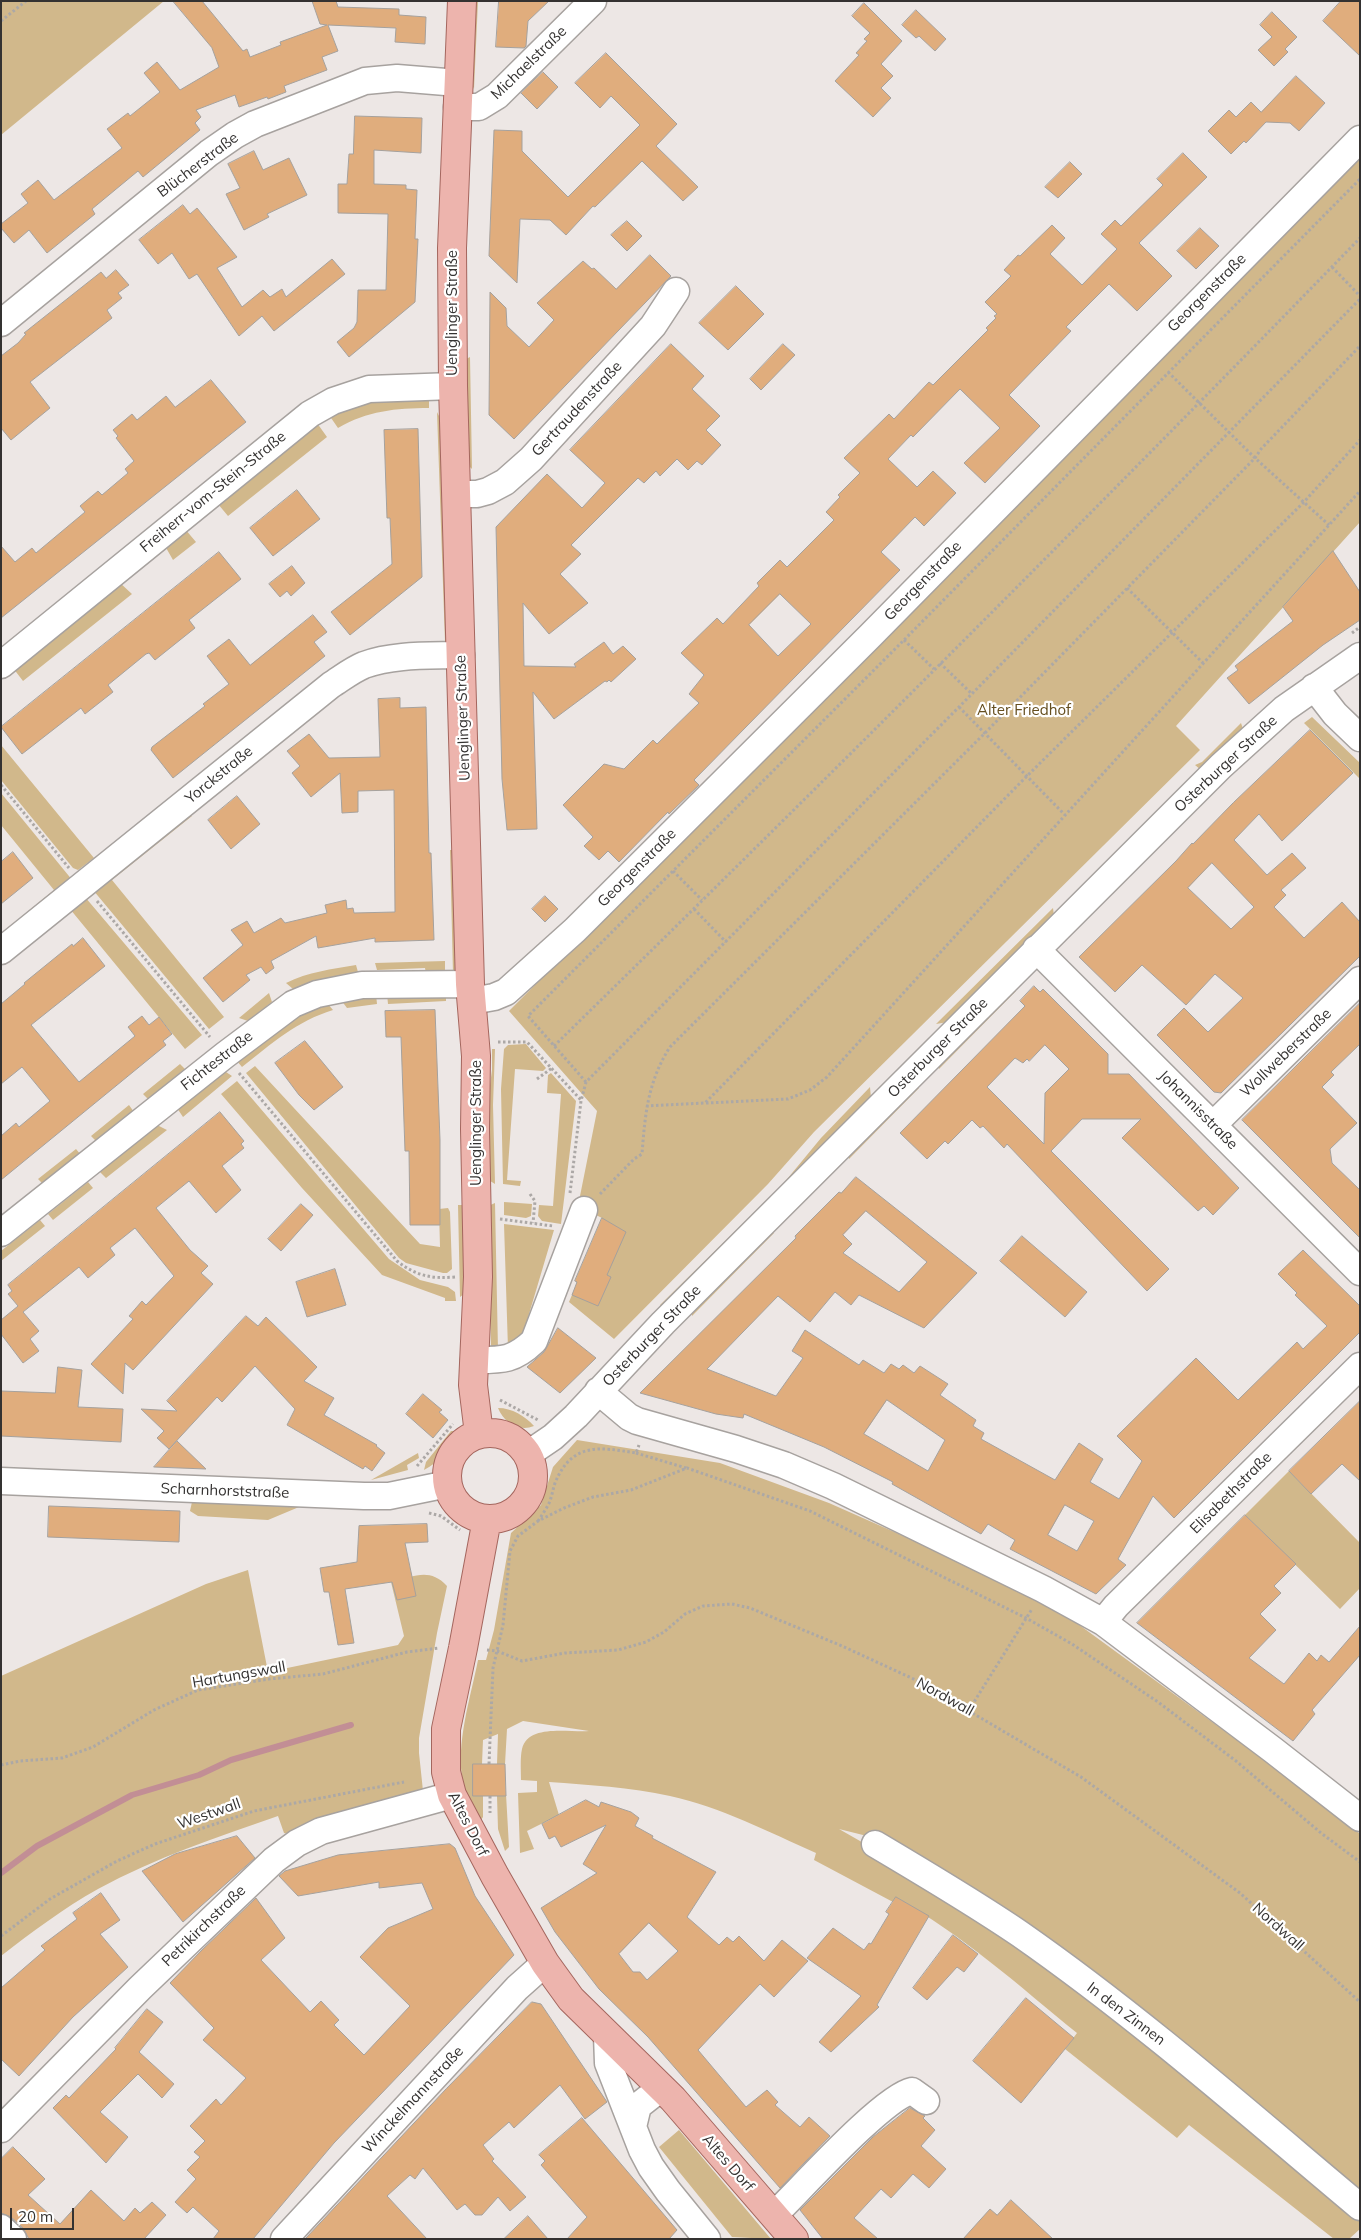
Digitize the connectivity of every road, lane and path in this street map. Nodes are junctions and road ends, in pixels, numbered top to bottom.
1 (26, 1) edge
2 (462, 1) edge
3 (593, 1) edge
4 (1, 21) edge
5 (458, 95) junction
6 (1360, 139) edge
7 (1360, 179) edge
8 (1360, 238) edge
9 (1332, 267) junction
10 (676, 292) dead end
11 (1360, 298) edge
12 (1, 323) edge
13 (1360, 346) edge
14 (1168, 372) junction
15 (453, 386) junction
16 (1200, 403) junction
17 (1230, 432) junction
18 (1360, 440) edge
19 (1256, 458) junction
20 (1360, 491) edge
21 (456, 494) junction
22 (1303, 503) junction
23 (1328, 525) junction
24 (1127, 588) junction
25 (1172, 633) junction
26 (904, 640) junction
27 (461, 655) junction
28 (1360, 656) edge
29 (940, 663) junction
30 (1203, 663) junction
31 (1, 665) edge
32 (934, 669) junction
33 (1314, 687) junction
34 (972, 694) junction
35 (959, 707) junction
36 (985, 733) junction
37 (1360, 738) edge
38 (1027, 776) junction
39 (1, 785) edge
40 (1065, 815) junction
41 (673, 871) junction
42 (83, 884) junction
43 (703, 900) junction
44 (694, 909) junction
45 (726, 942) junction
46 (1036, 949) junction
47 (1, 951) edge
48 (1360, 980) edge
49 (471, 992) junction
50 (476, 1042) junction
51 (554, 1046) junction
52 (225, 1055) junction
53 (552, 1068) junction
54 (537, 1079) dead end
55 (586, 1082) junction
56 (581, 1101) junction
57 (705, 1103) junction
58 (646, 1106) junction
59 (1213, 1125) junction
60 (530, 1194) dead end
61 (576, 1205) junction
62 (499, 1219) dead end
63 (533, 1223) junction
64 (554, 1226) dead end
65 (1, 1233) edge
66 (1360, 1272) edge
67 (435, 1279) dead end
68 (474, 1360) junction
69 (1360, 1366) edge
70 (598, 1392) junction
71 (479, 1434) junction
72 (636, 1453) dead end
73 (528, 1454) junction
74 (687, 1468) junction
75 (1, 1481) edge
76 (448, 1484) junction
77 (487, 1519) junction
78 (1044, 1589) junction
79 (1026, 1618) junction
80 (1103, 1622) junction
81 (464, 1648) junction
82 (497, 1651) junction
83 (969, 1710) junction
84 (489, 1764) dead end
85 (1, 1765) edge
86 (410, 1780) dead end
87 (452, 1795) junction
88 (1360, 1818) edge
89 (875, 1844) dead end
90 (1360, 1862) edge
91 (1, 1936) edge
92 (545, 1963) junction
93 (1360, 2002) edge
94 (607, 2034) junction
95 (661, 2088) junction
96 (926, 2101) dead end
97 (633, 2127) junction
98 (1, 2129) edge
99 (1360, 2207) edge
100 (774, 2215) junction
101 (1, 2228) edge
102 (13, 2239) edge
103 (284, 2239) edge
104 (707, 2239) edge
105 (794, 2239) edge

1 - 4 path
2 - 5 main road, Uenglinger Straße
3 - 5 street, Michaelstraße
5 - 12 street, Blücherstraße
5 - 15 main road, Uenglinger Straße
6 - 49 street, Georgenstraße
7 - 14 path
8 - 9 path
9 - 11 path
9 - 16 path
10 - 21 street, Gertraudenstraße
11 - 17 path
13 - 19 path
14 - 16 path
14 - 26 path
15 - 21 main road, Uenglinger Straße
15 - 31 street, Freiherr-vom-Stein-Straße
16 - 17 path
16 - 29 path
17 - 19 path
17 - 34 path
18 - 22 path
19 - 22 path
19 - 24 path
20 - 23 path
21 - 27 main road, Uenglinger Straße
22 - 23 path
22 - 25 path
23 - 30 path
24 - 25 path
24 - 36 path
25 - 30 path
25 - 38 path
26 - 32 path
26 - 41 path
27 - 42 street, Yorckstraße
27 - 49 main road, Uenglinger Straße
28 - 33 street, Osterburger Straße
29 - 32 path
29 - 34 path
30 - 40 path
32 - 43 path
33 - 37 street
33 - 46 street, Osterburger Straße
34 - 35 path
35 - 36 path
35 - 45 path
36 - 38 path
36 - 58 path
38 - 40 path
38 - 57 path
39 - 42 path
40 - 57 path
41 - 43 path
41 - 51 path
42 - 47 street, Yorckstraße
42 - 52 path
43 - 44 path
44 - 45 path
44 - 51 path
45 - 55 path
46 - 59 street, Johannisstraße
46 - 70 street, Osterburger Straße
48 - 59 street, Wollweberstraße
49 - 50 main road, Uenglinger Straße
49 - 52 street, Fichtestraße
50 - 53 path
50 - 68 main road, Uenglinger Straße
51 - 55 path
52 - 65 street, Fichtestraße
52 - 67 path
53 - 54 path
53 - 56 path
55 - 56 path
56 - 61 path
57 - 58 path
58 - 61 path
59 - 66 street, Johannisstraße
60 - 63 path
61 - 68 street
62 - 63 path
63 - 64 path
68 - 71 main road, Uenglinger Straße
69 - 80 street, Elisabethstraße
70 - 73 street, Osterburger Straße
70 - 78 street
71 - 73 main road
71 - 76 main road
72 - 74 path
73 - 77 main road
74 - 79 path
74 - 82 path
75 - 76 street, Scharnhorststraße
76 - 77 main road
77 - 81 main road, Altes Dorf
78 - 79 path
78 - 80 street
79 - 83 path
79 - 90 path
80 - 88 street
81 - 82 path, Nordwall
81 - 85 path, Hartungswall
81 - 87 main road, Altes Dorf
82 - 83 path, Nordwall
82 - 84 path
83 - 93 path, Nordwall
86 - 91 path, Westwall
87 - 92 main road, Altes Dorf
87 - 98 street, Petrikirchstraße
89 - 99 street, In den Zinnen
92 - 94 main road, Altes Dorf
92 - 103 street, Winckelmannstraße
94 - 95 main road, Altes Dorf
94 - 97 street
95 - 97 street
95 - 100 main road, Altes Dorf
96 - 100 street
97 - 104 street
100 - 105 main road, Altes Dorf
101 - 102 street

